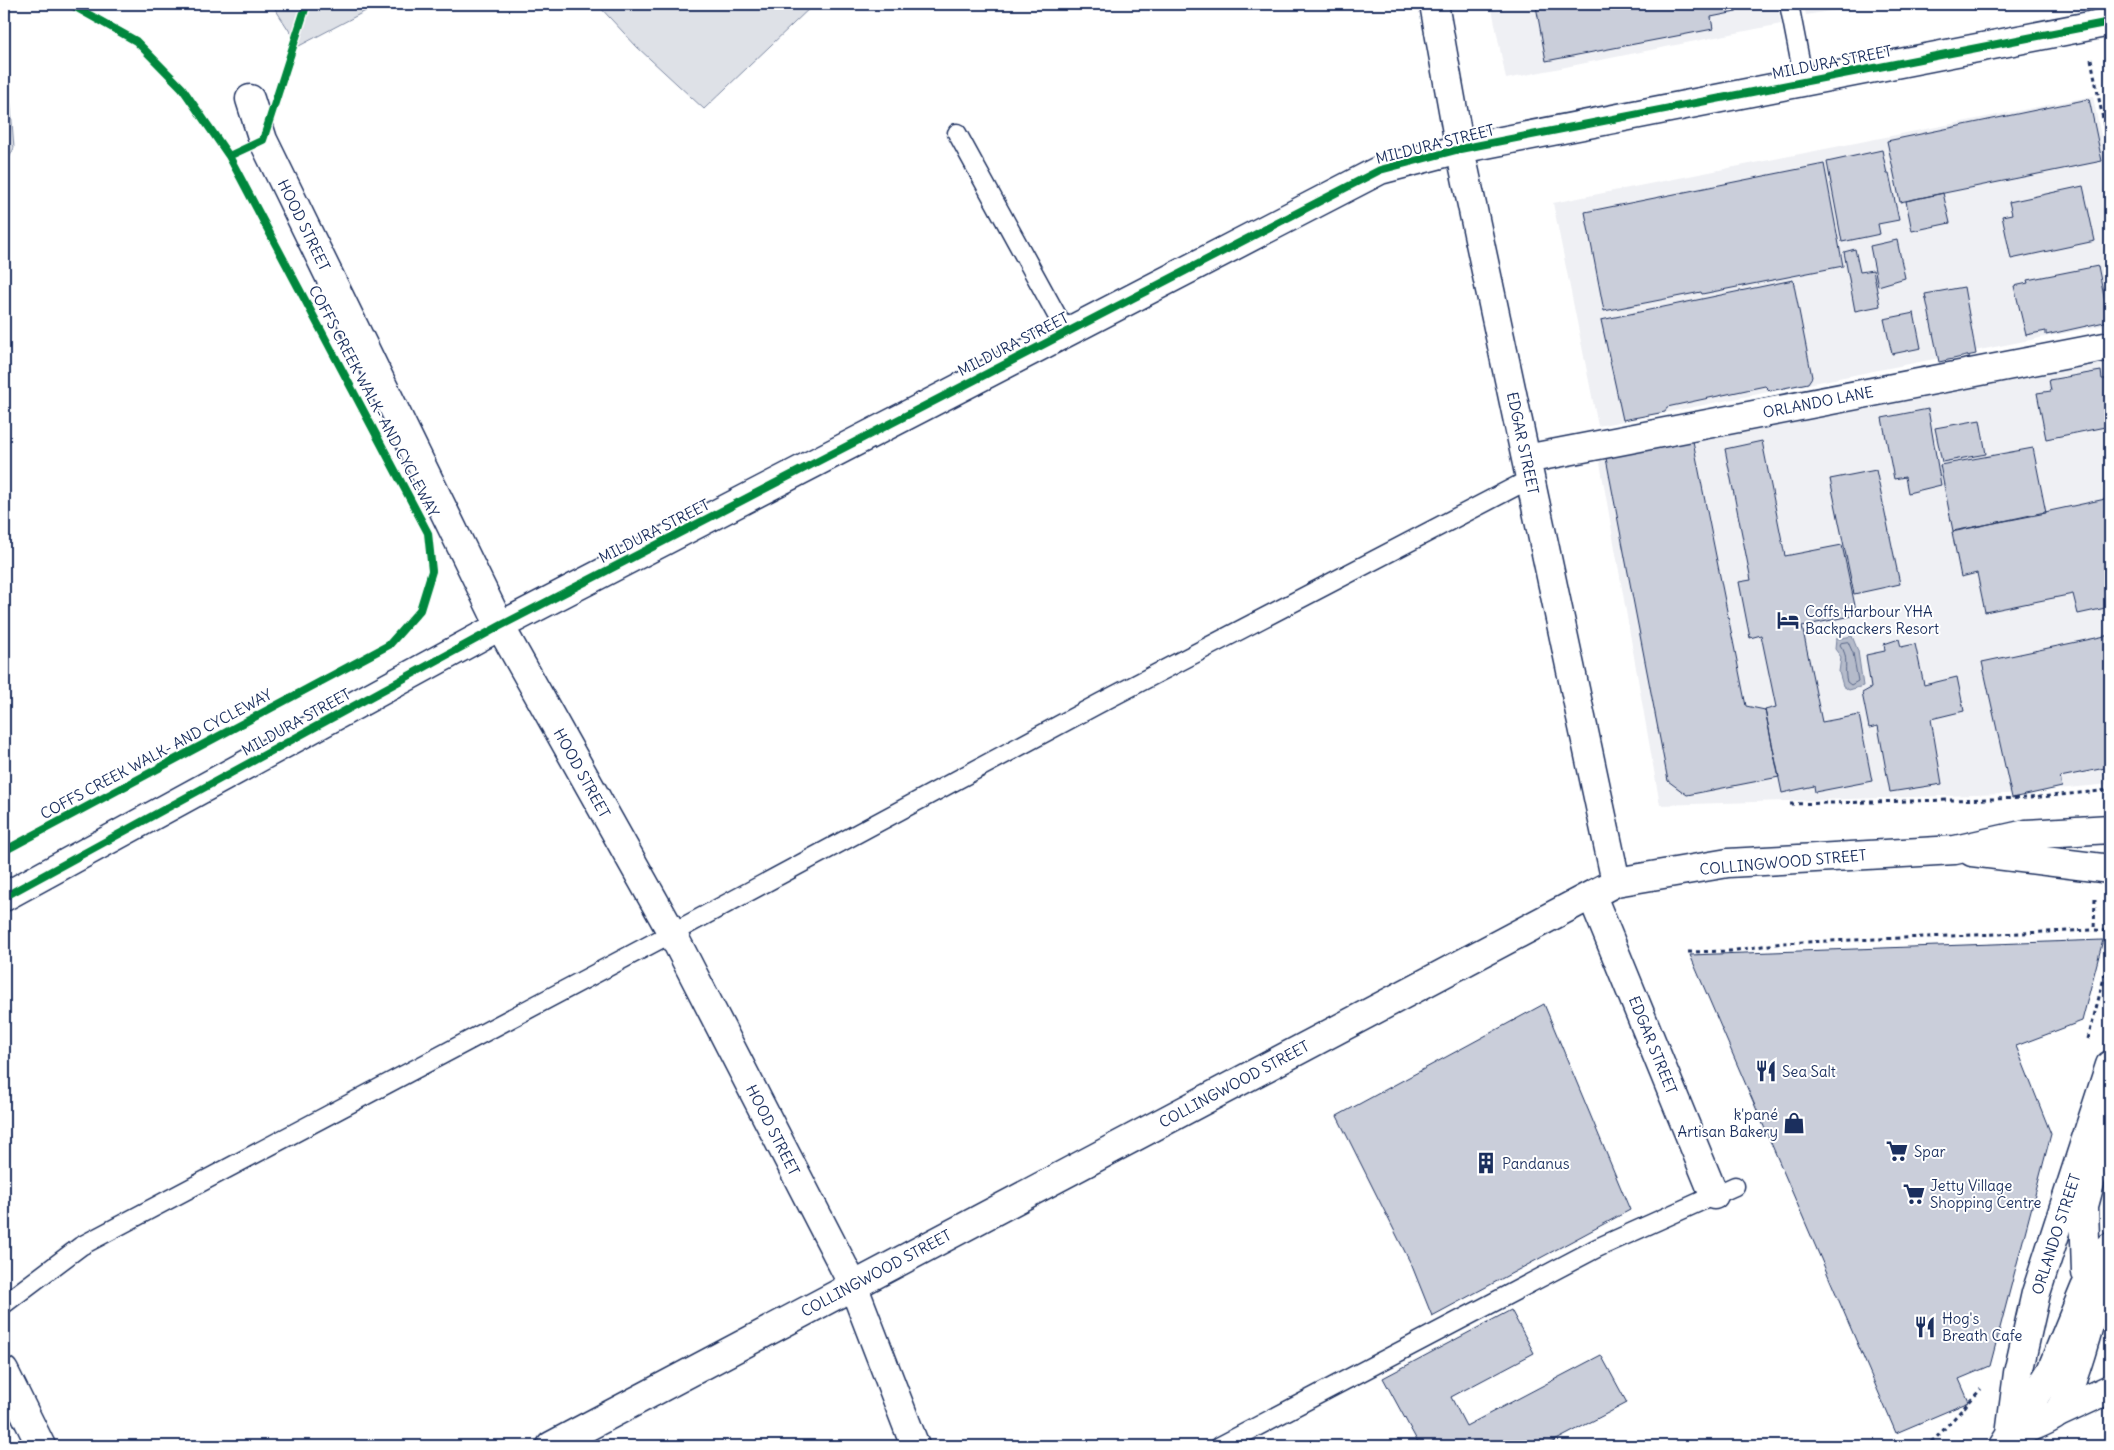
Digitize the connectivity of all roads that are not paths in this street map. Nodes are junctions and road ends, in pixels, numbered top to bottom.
1 (1434, 4) edge
2 (1789, 4) edge
3 (2110, 22) edge
4 (1804, 81) junction
5 (250, 99) dead end
6 (957, 134) dead end
7 (1460, 149) junction
8 (1066, 332) junction
9 (2110, 346) edge
10 (1528, 469) junction
11 (500, 626) junction
12 (2110, 829) edge
13 (1955, 850) junction
14 (2110, 870) edge
15 (1616, 882) junction
16 (1592, 896) junction
17 (4, 897) edge
18 (672, 933) junction
19 (2110, 1065) edge
20 (2110, 1107) edge
21 (1725, 1190) joint
22 (2110, 1247) edge
23 (853, 1285) junction
24 (2102, 1290) edge
25 (4, 1304) edge
26 (4, 1371) edge
27 (2110, 1389) edge
28 (2056, 1414) junction
29 (2006, 1441) edge
30 (41, 1446) edge
31 (551, 1446) edge
32 (915, 1446) edge
33 (1220, 1446) edge

1 - 7 street, EDGAR STREET
2 - 4 lane
3 - 4 street, MILDURA STREET
4 - 7 street, MILDURA STREET
5 - 11 street, HOOD STREET
6 - 8 lane
7 - 8 street, MILDURA STREET
7 - 10 street, EDGAR STREET
8 - 11 street, MILDURA STREET
9 - 10 street, ORLANDO LANE
10 - 15 street, EDGAR STREET
10 - 18 lane
11 - 17 street, MILDURA STREET
11 - 18 street, HOOD STREET
12 - 13 street, COLLINGWOOD STREET
13 - 14 street, COLLINGWOOD STREET
13 - 15 street, COLLINGWOOD STREET
15 - 16 street, COLLINGWOOD STREET
16 - 21 street, EDGAR STREET
16 - 23 street, COLLINGWOOD STREET
18 - 23 street, HOOD STREET
18 - 25 lane
19 - 29 street, ORLANDO STREET
20 - 24 street
21 - 33 lane
22 - 24 street
23 - 31 street, COLLINGWOOD STREET
23 - 32 street, HOOD STREET
24 - 28 street
24 - 29 street
26 - 30 street
27 - 28 street
28 - 29 street

